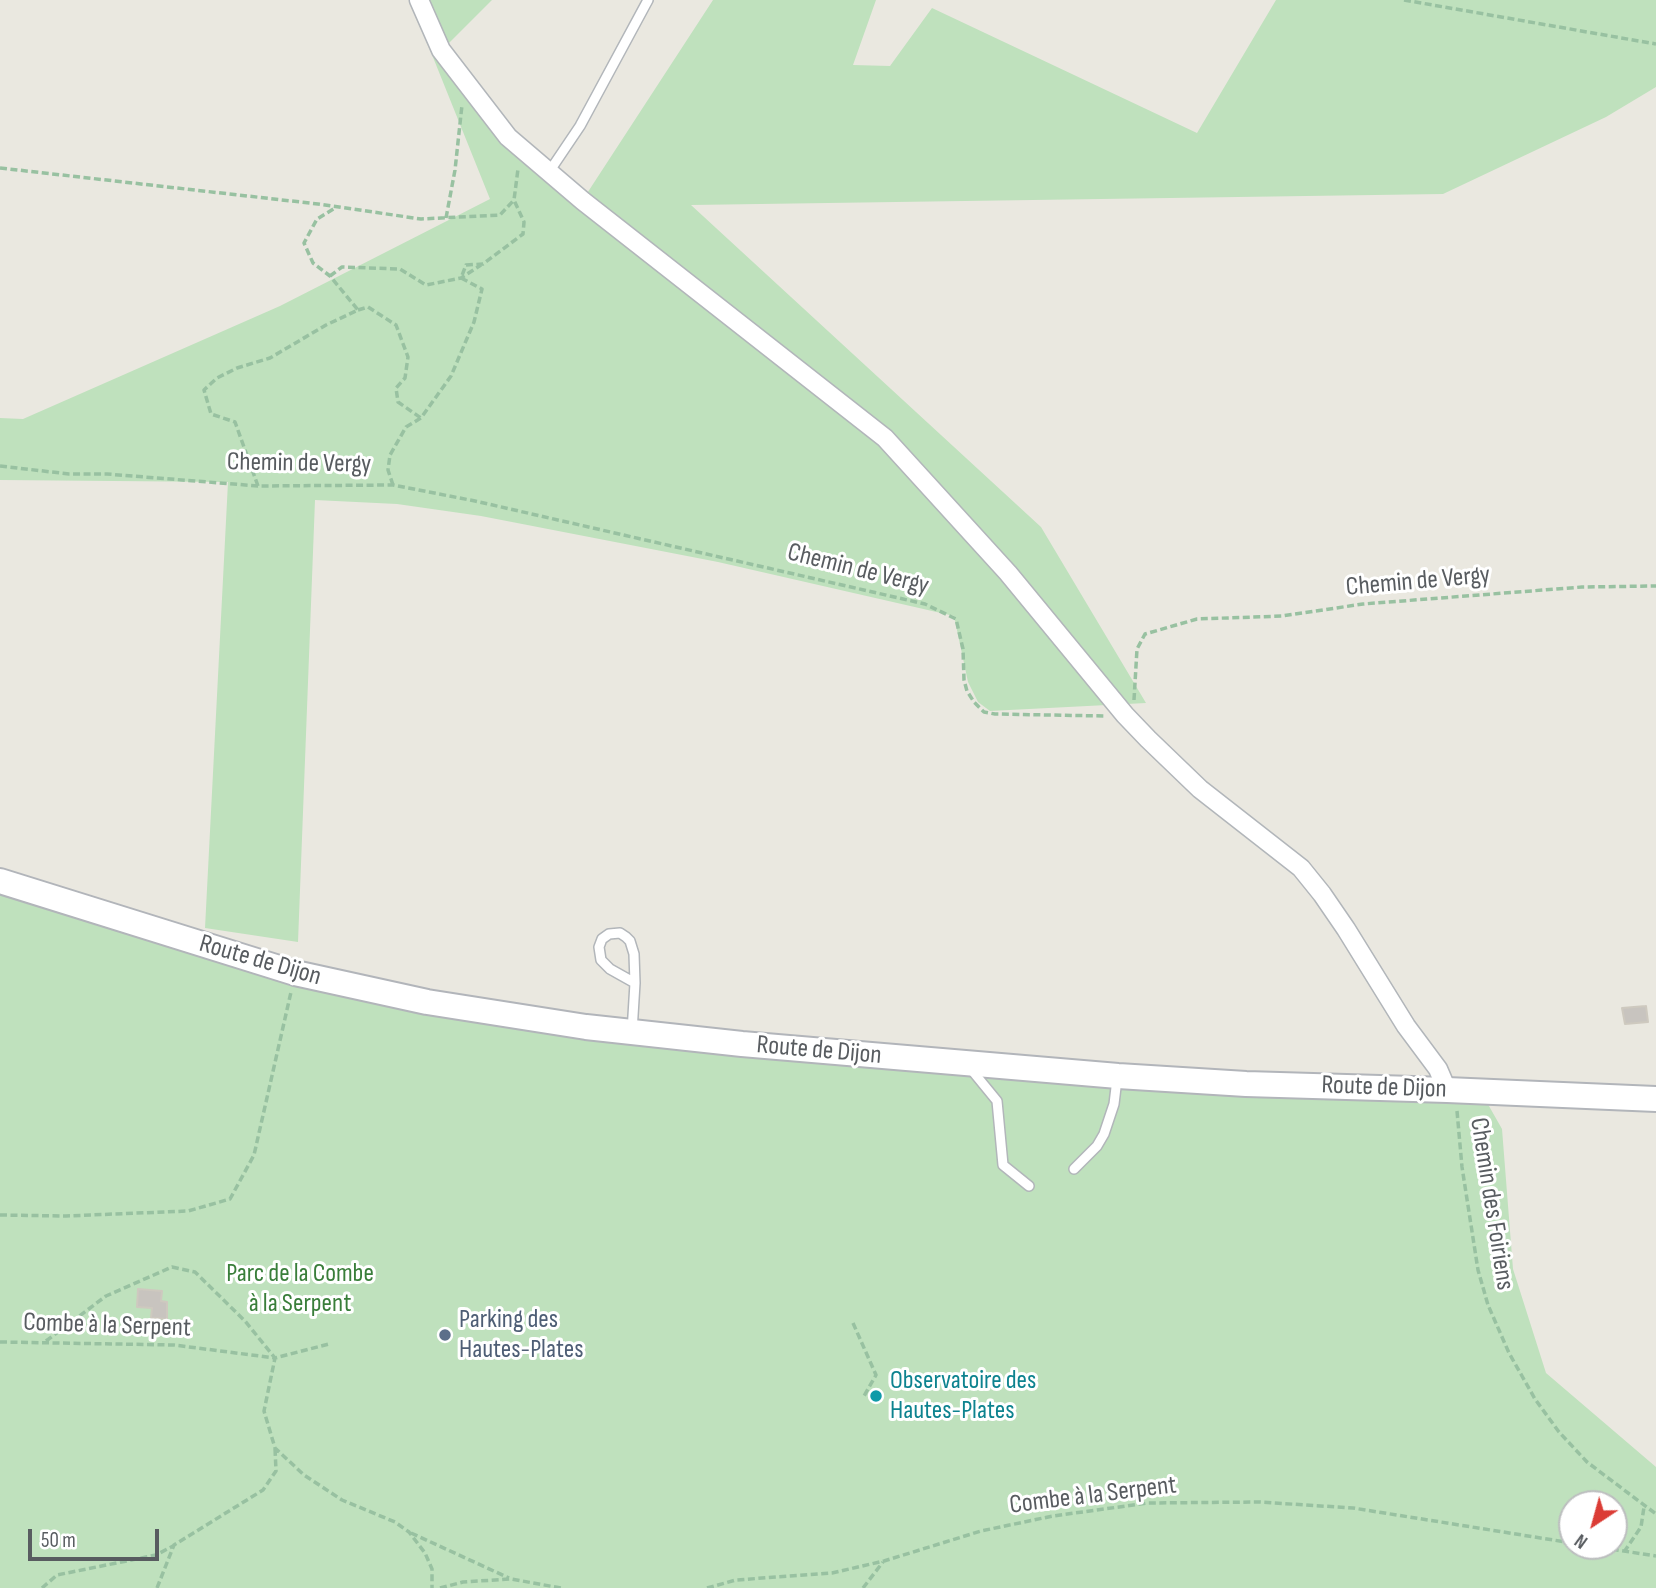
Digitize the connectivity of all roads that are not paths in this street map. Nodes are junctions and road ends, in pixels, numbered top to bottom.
1 (419, 0) edge
2 (648, 0) edge
3 (549, 172) junction
4 (0, 881) edge
5 (635, 983) junction
6 (632, 1033) junction
7 (967, 1064) junction
8 (1118, 1076) junction
9 (1447, 1090) junction
10 (1656, 1099) edge
11 (1074, 1169) dead end
12 (1029, 1186) dead end

1 - 3 street
2 - 3 lane
3 - 9 street
4 - 6 main road, Route de Dijon
5 - 5 lane
5 - 6 lane
6 - 7 main road, Route de Dijon
7 - 8 main road, Route de Dijon
7 - 12 lane
8 - 9 main road, Route de Dijon
8 - 11 lane
9 - 10 main road, Route de Dijon

